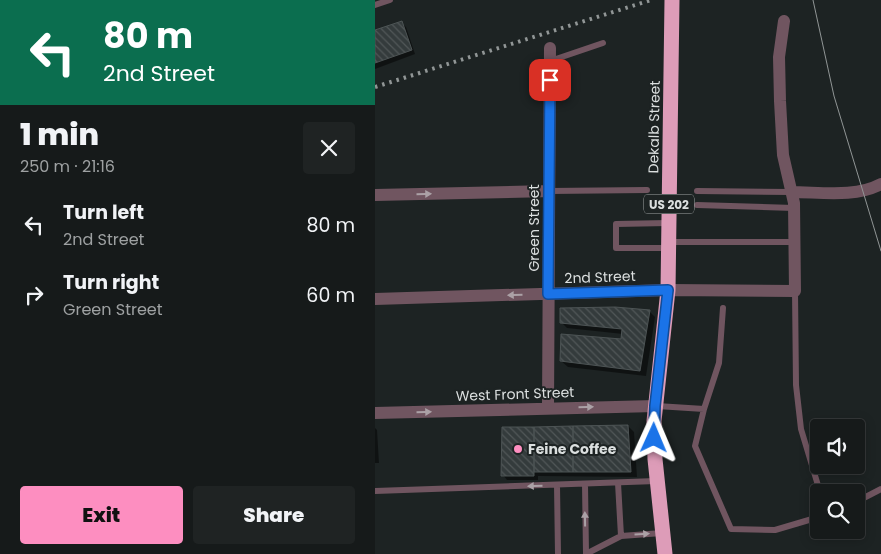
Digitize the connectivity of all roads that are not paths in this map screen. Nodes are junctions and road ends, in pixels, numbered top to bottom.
1 (390, 0) edge
2 (672, 0) edge
3 (375, 5) edge
4 (784, 21) dead end
5 (603, 43) dead end
6 (550, 48) dead end
7 (550, 61) junction
8 (881, 184) edge
9 (549, 190) junction
10 (647, 190) dead end
11 (697, 191) dead end
12 (791, 192) junction
13 (375, 195) edge
14 (697, 205) dead end
15 (794, 208) junction
16 (669, 224) junction
17 (795, 242) junction
18 (669, 245) junction
19 (668, 290) junction
20 (795, 291) junction
21 (548, 294) junction
22 (375, 299) edge
23 (723, 308) dead end
24 (655, 406) junction
25 (548, 408) junction
26 (704, 409) junction
27 (375, 413) edge
28 (658, 481) junction
29 (618, 483) junction
30 (585, 484) junction
31 (818, 484) edge
32 (557, 485) junction
33 (881, 489) edge
34 (375, 491) edge
35 (865, 497) edge
36 (810, 520) edge
37 (663, 535) junction
38 (621, 536) junction
39 (558, 554) edge
40 (586, 554) edge
41 (665, 554) edge

1 - 3 lane
2 - 16 highway, Dekalb Street / US 202
4 - 12 street
5 - 7 lane
6 - 7 street, Green Street
7 - 9 street, Green Street
8 - 12 street
9 - 10 lane
13 -> 9 street
9 - 21 street, Green Street
11 - 12 lane
12 - 15 street
14 - 15 lane
15 - 17 street
16 - 18 highway, Dekalb Street / US 202
16 - 18 lane
17 - 18 lane
17 - 20 street
18 - 19 highway, Dekalb Street / US 202
19 - 20 street, 2nd Street
19 - 21 street, 2nd Street
19 - 24 highway, Dekalb Street / US 202
20 - 31 lane
21 -> 22 street, 2nd Street
21 - 25 street, Green Street
23 - 26 lane
25 -> 24 street, West Front Street
24 - 26 lane
24 - 28 highway, Dekalb Street / US 202
27 -> 25 street, West Front Street
26 - 36 lane
28 - 29 lane
28 - 37 highway, Dekalb Street / US 202
29 - 30 lane
29 - 38 lane
30 - 32 lane
40 -> 30 lane
32 -> 34 lane
32 - 39 lane
33 - 35 lane
38 -> 37 lane
37 - 41 highway, Dekalb Street / US 202
38 - 40 lane

